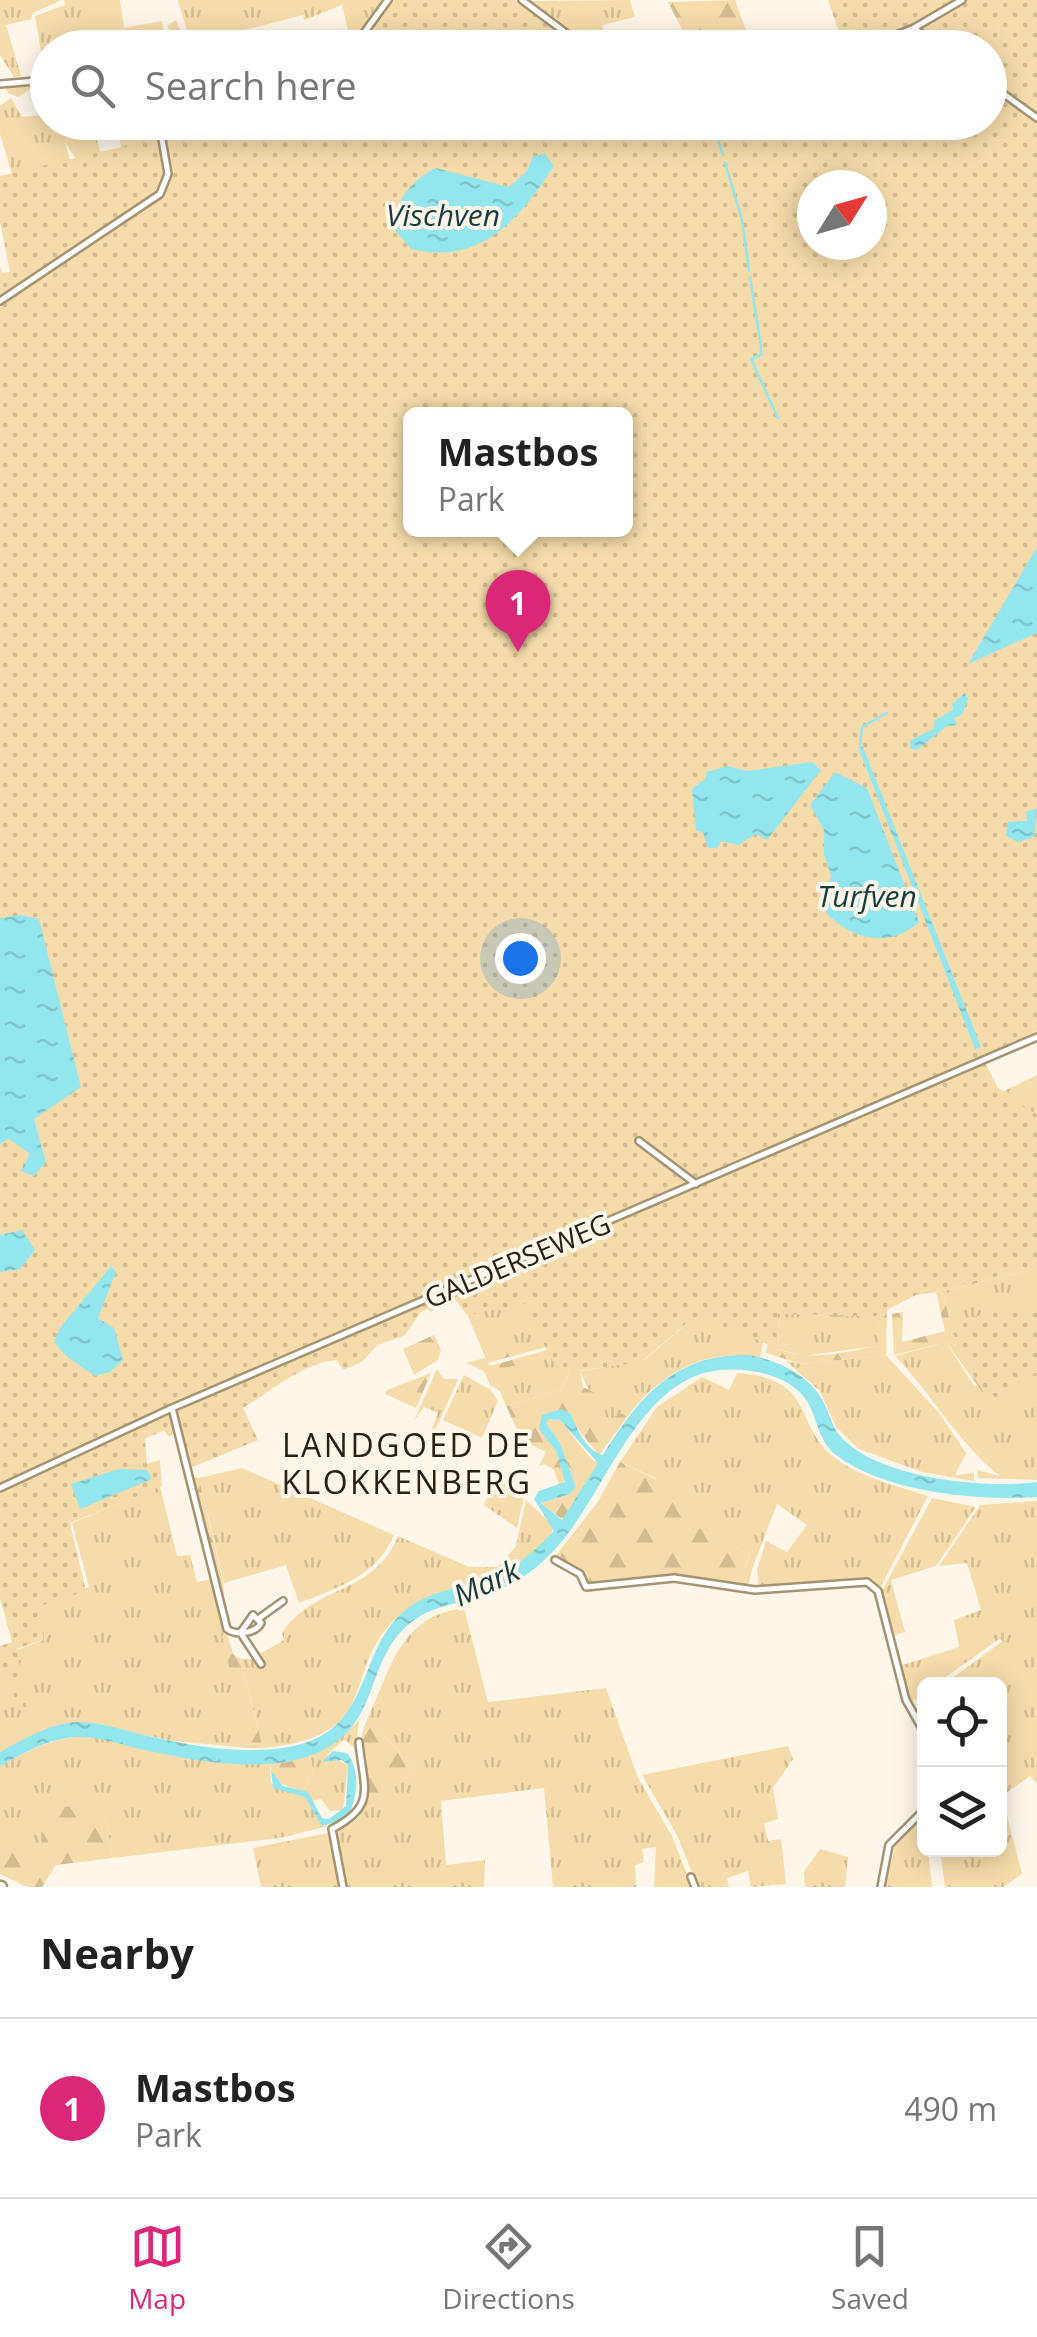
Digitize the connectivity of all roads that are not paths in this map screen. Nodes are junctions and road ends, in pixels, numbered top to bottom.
1 (388, 0) edge
2 (522, 0) edge
3 (962, 0) edge
4 (914, 28) junction
5 (366, 30) edge
6 (562, 30) edge
7 (909, 30) edge
8 (916, 30) edge
9 (30, 82) edge
10 (0, 84) edge
11 (1007, 96) edge
12 (1037, 118) edge
13 (162, 140) edge
14 (0, 300) edge
15 (1037, 1037) edge
16 (640, 1140) dead end
17 (696, 1184) junction
18 (172, 1408) junction
19 (0, 1488) edge
20 (555, 1560) dead end
21 (283, 1601) dead end
22 (240, 1632) junction
23 (261, 1664) dead end
24 (917, 1720) edge
25 (359, 1742) dead end
26 (917, 1817) edge
27 (691, 1877) dead end
28 (343, 1887) edge
29 (695, 1887) edge
30 (881, 1887) edge

1 - 5 street
2 - 6 street
3 - 4 street
4 - 7 street
4 - 8 street
9 - 10 street
11 - 12 street
13 - 14 street
15 - 17 street, GALDERSEWEG
16 - 17 street
17 - 18 street, GALDERSEWEG
18 - 19 street, GALDERSEWEG
18 - 22 street
20 - 24 street
21 - 22 street
22 - 23 street
25 - 28 street
26 - 30 street
27 - 29 street

